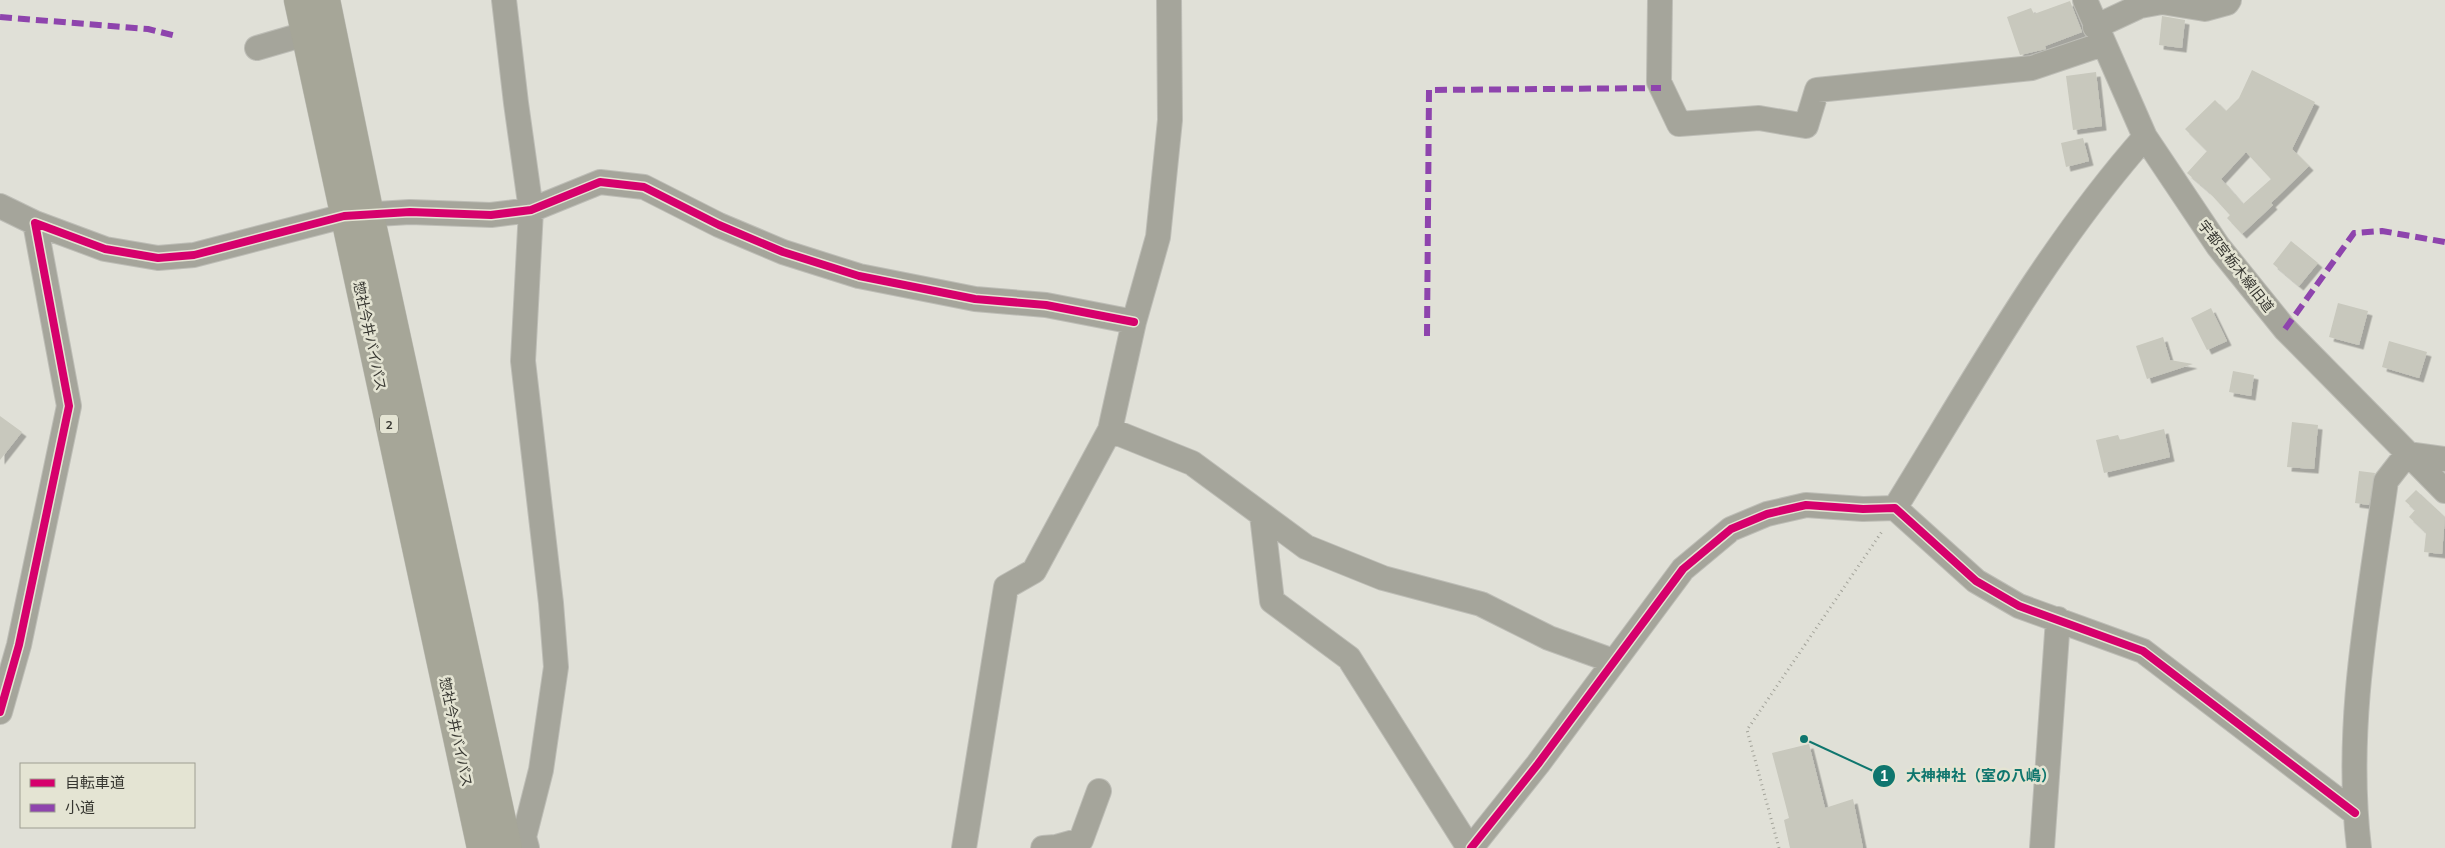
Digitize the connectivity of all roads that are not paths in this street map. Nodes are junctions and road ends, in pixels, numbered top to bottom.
1 (298, 0) edge
2 (326, 0) edge
3 (504, 0) edge
4 (1168, 0) edge
5 (1660, 0) edge
6 (2085, 0) edge
7 (2228, 0) edge
8 (305, 34) junction
9 (2099, 35) junction
10 (257, 48) dead end
11 (2145, 137) junction
12 (0, 206) edge
13 (531, 210) junction
14 (357, 215) junction
15 (35, 223) junction
16 (1134, 322) junction
17 (1110, 430) junction
18 (2407, 454) junction
19 (2445, 459) edge
20 (2445, 491) edge
21 (1895, 508) junction
22 (1262, 515) junction
23 (2058, 619) junction
24 (1613, 661) junction
25 (0, 712) edge
26 (1099, 791) dead end
27 (2355, 813) junction
28 (481, 848) edge
29 (508, 848) edge
30 (527, 848) edge
31 (964, 848) edge
32 (1043, 848) edge
33 (1470, 848) edge
34 (2042, 848) edge
35 (2359, 848) edge

1 - 8 main road, 惣社今井バイパス / 2
2 - 14 main road, 惣社今井バイパス / 2
3 - 13 street
4 - 16 street
5 - 9 street
6 - 9 street, 宇都宮栃木線旧道
7 - 9 street
8 - 10 street
8 - 14 main road, 惣社今井バイパス / 2
9 - 11 street, 宇都宮栃木線旧道
11 - 18 street, 宇都宮栃木線旧道
11 - 21 street
12 - 15 street
13 - 14 street
13 - 16 street
13 - 30 street
14 - 15 street
14 - 28 main road, 惣社今井バイパス / 2
14 - 29 main road, 惣社今井バイパス / 2
15 - 25 street
16 - 17 street
17 - 22 street
17 - 31 street
18 - 19 street
18 - 20 street, 宇都宮栃木線旧道
18 - 27 street
21 - 23 street
21 - 24 street
22 - 24 street
22 - 33 street
23 - 27 street
23 - 34 street
24 - 33 street
26 - 32 street
27 - 35 street

